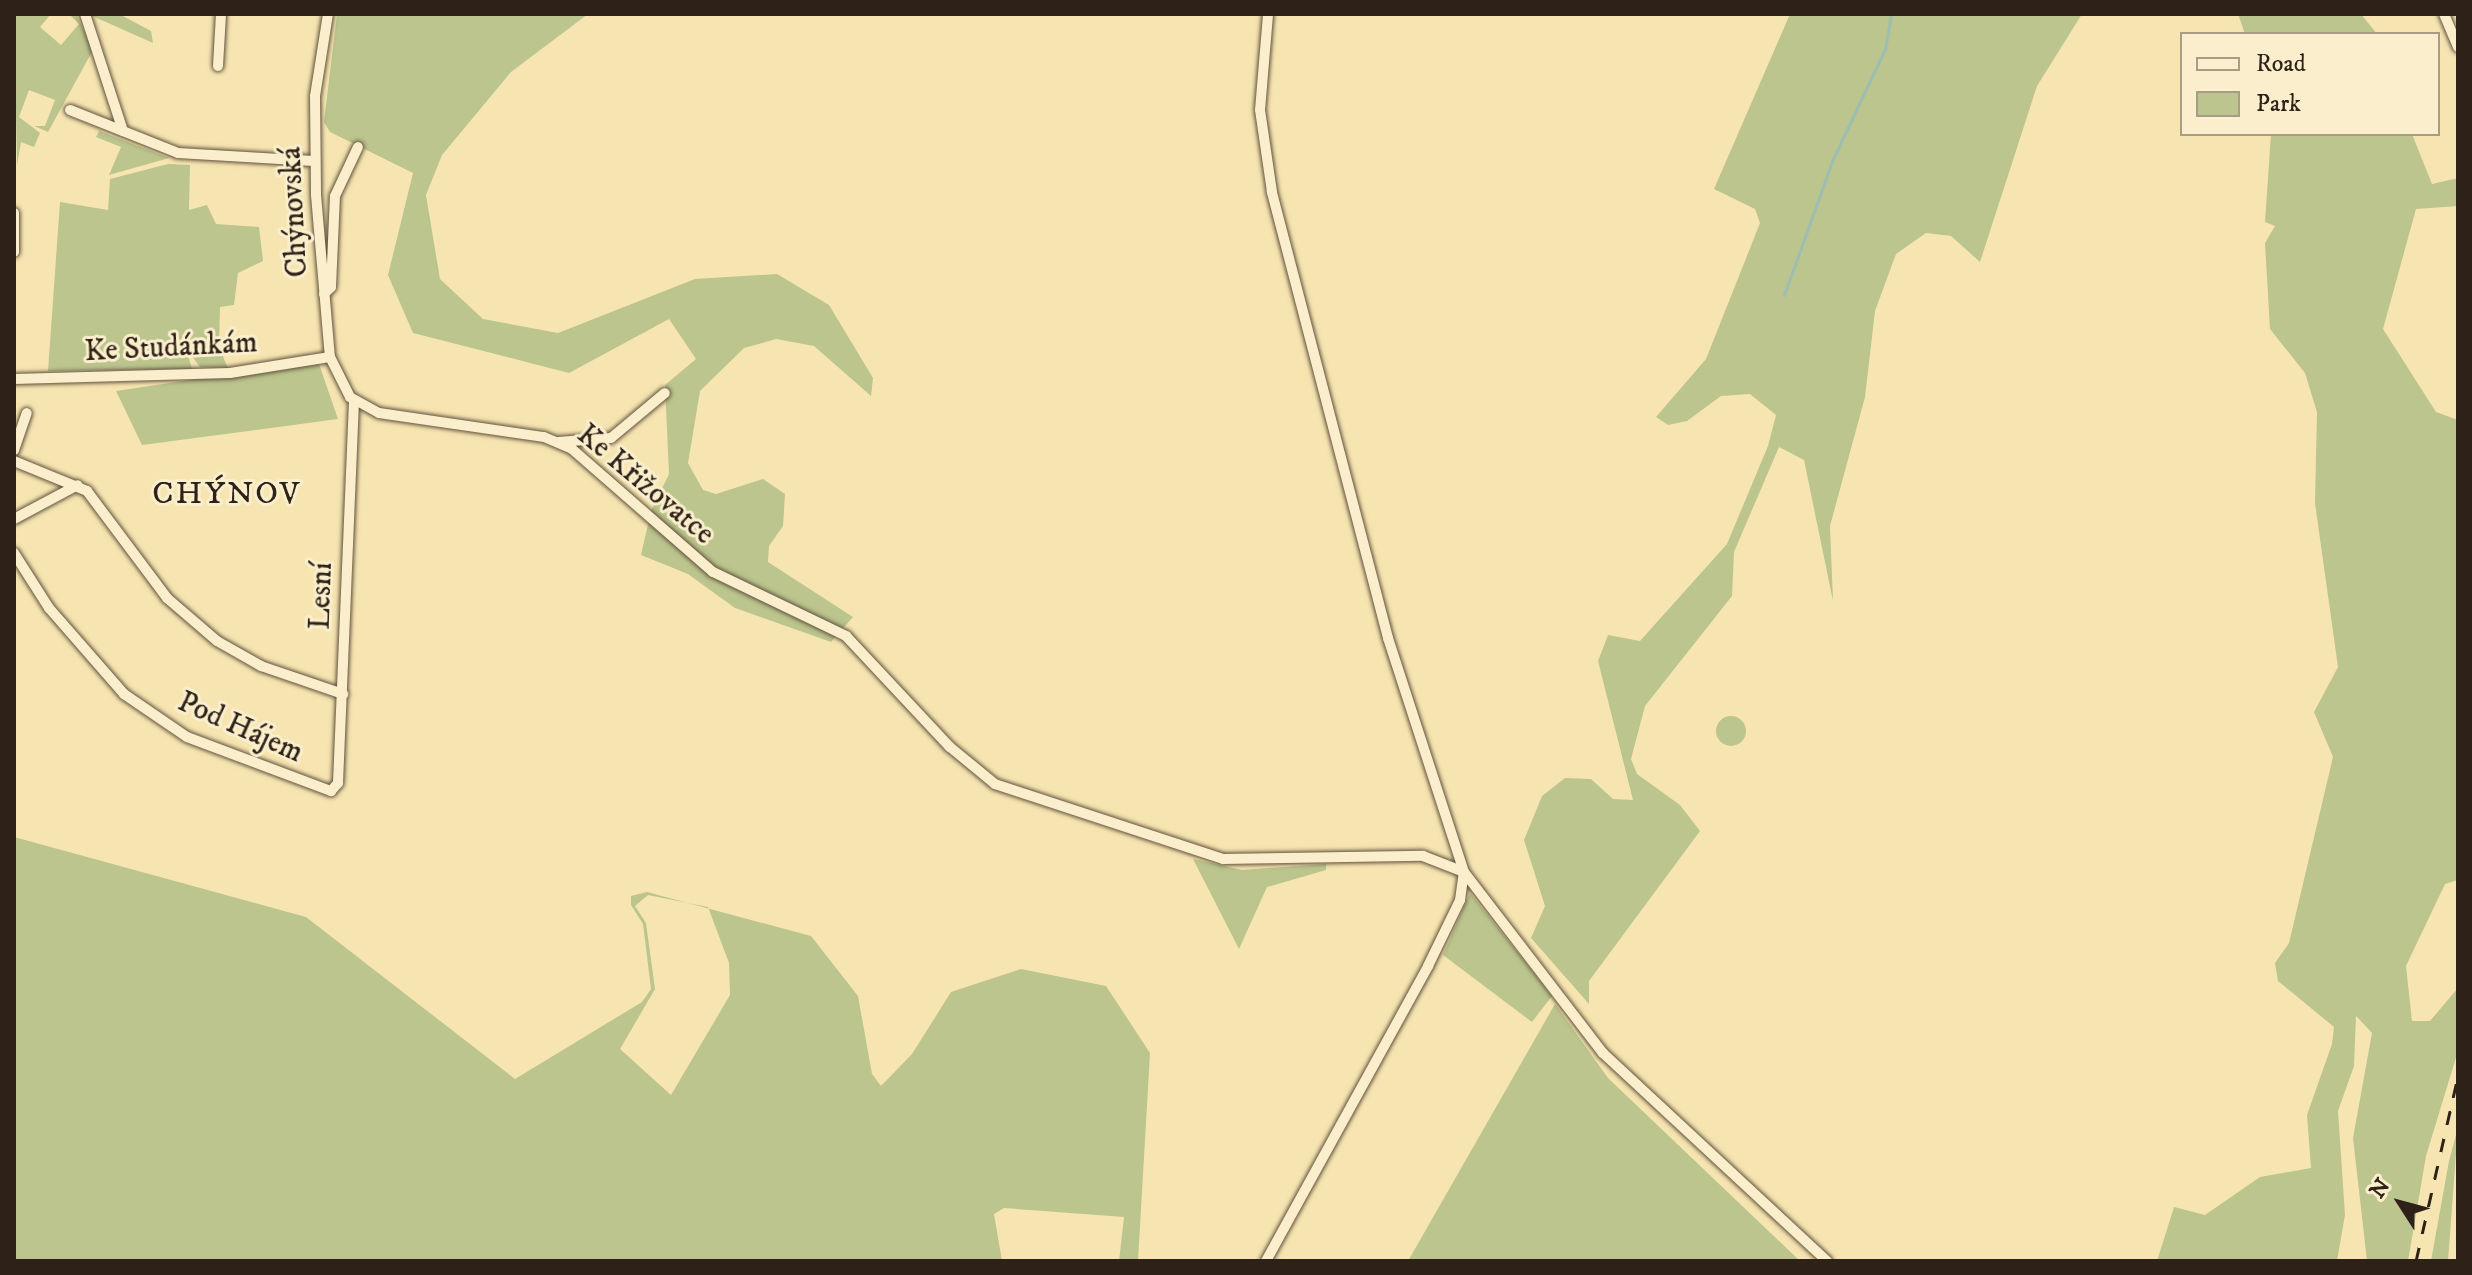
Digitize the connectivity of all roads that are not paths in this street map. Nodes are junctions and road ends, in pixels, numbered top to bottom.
1 (85, 14) edge
2 (221, 14) edge
3 (328, 14) edge
4 (1268, 14) edge
5 (2444, 14) edge
6 (2458, 47) edge
7 (218, 66) dead end
8 (70, 110) dead end
9 (123, 131) junction
10 (358, 147) dead end
11 (314, 161) junction
12 (14, 213) edge
13 (14, 252) edge
14 (324, 294) junction
15 (330, 357) junction
16 (14, 379) edge
17 (665, 393) dead end
18 (354, 400) junction
19 (27, 413) dead end
20 (558, 442) junction
21 (14, 450) edge
22 (14, 461) edge
23 (78, 485) junction
24 (14, 519) edge
25 (14, 553) edge
26 (343, 694) junction
27 (331, 791) joint
28 (1464, 872) junction
29 (1266, 1261) edge
30 (1827, 1261) edge

1 - 9 street
2 - 7 street
3 - 11 street, Chýnovská
4 - 28 street
5 - 6 street
8 - 9 street
9 - 11 street
10 - 14 street
11 - 14 street, Chýnovská
12 - 13 street
14 - 15 street, Chýnovská
15 - 16 street, Ke Studánkám
15 - 18 street, Chýnovská
17 - 20 street
18 - 20 street, Ke Křižovatce
18 - 26 street, Lesní
19 - 21 street
20 - 28 street, Ke Křižovatce
22 - 23 street
23 - 24 street
23 - 26 street
25 - 27 street, Pod Hájem
26 - 27 street, Lesní
28 - 29 street
28 - 30 street

